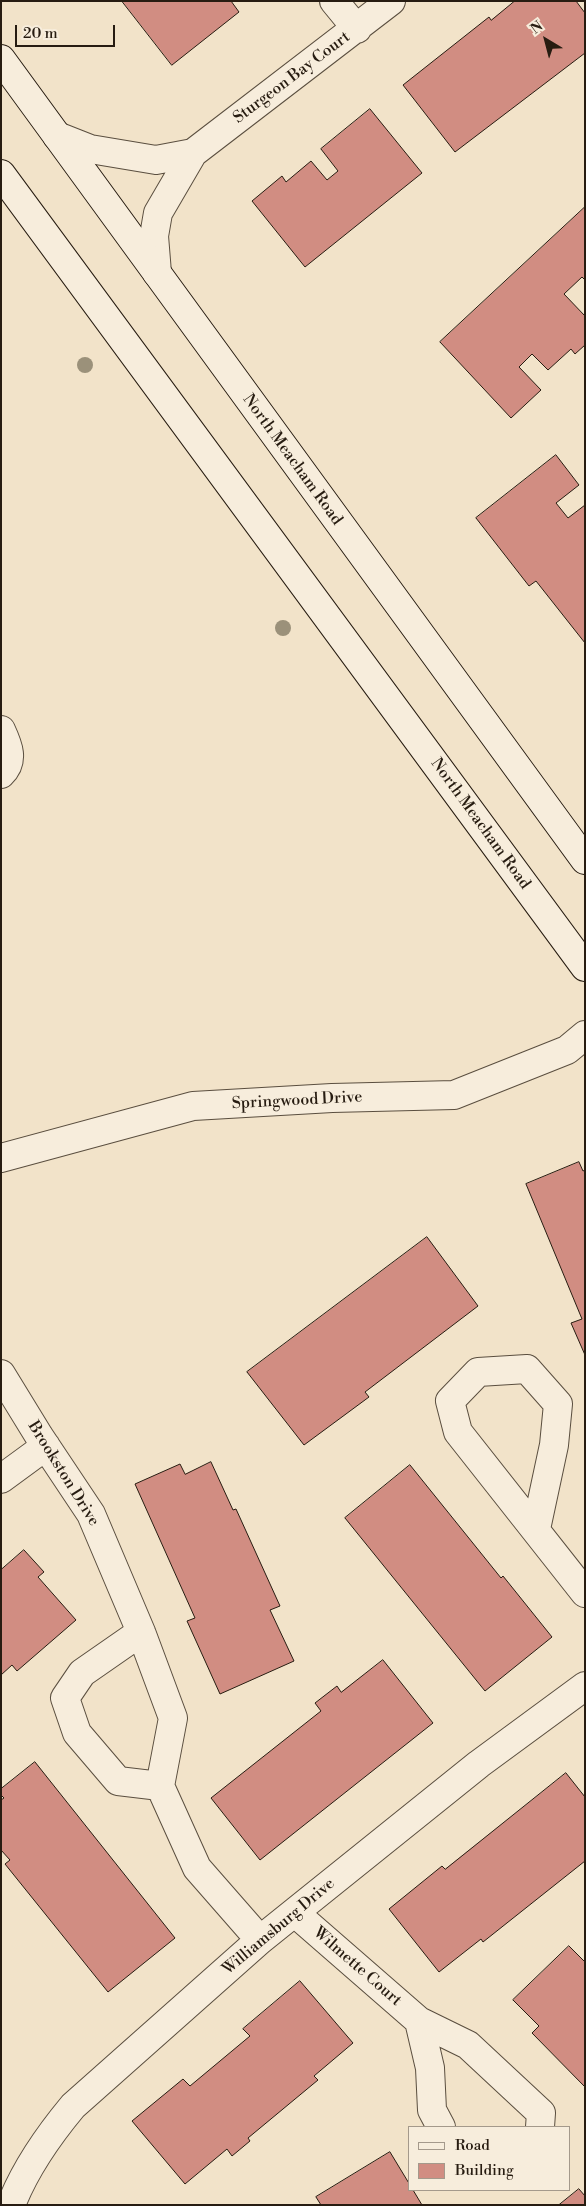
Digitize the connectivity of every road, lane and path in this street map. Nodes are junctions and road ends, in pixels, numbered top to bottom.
1 (334, 1) edge
2 (391, 1) edge
3 (357, 29) junction
4 (1, 59) edge
5 (57, 136) junction
6 (193, 153) junction
7 (1, 174) edge
8 (157, 273) junction
9 (1, 730) edge
10 (1, 774) edge
11 (585, 860) edge
12 (585, 967) edge
13 (585, 1035) edge
14 (1, 1158) edge
15 (1, 1374) edge
16 (46, 1446) junction
17 (1, 1479) edge
18 (536, 1529) junction
19 (585, 1593) edge
20 (141, 1632) junction
21 (585, 1686) edge
22 (160, 1786) junction
23 (295, 1913) junction
24 (260, 1940) junction
25 (419, 2022) junction
26 (440, 2126) edge
27 (540, 2126) edge
28 (11, 2205) edge

1 - 3 street
2 - 3 street, Sturgeon Bay Court
3 - 6 street, Sturgeon Bay Court
4 - 5 street, North Meacham Road
5 - 6 street
5 - 8 street, North Meacham Road
6 - 8 street
7 - 12 street, North Meacham Road
8 - 11 street, North Meacham Road
9 - 10 street
13 - 14 street, Springwood Drive
15 - 16 street, Brookston Drive
16 - 17 street
16 - 20 street, Brookston Drive
18 - 18 street
18 - 19 street
20 - 22 street, Brookston Drive
20 - 22 street
21 - 23 street, Williamsburg Drive
22 - 24 street
23 - 24 street, Williamsburg Drive
23 - 25 street, Wilmette Court
24 - 28 street, Williamsburg Drive
25 - 26 street
25 - 27 street, Wilmette Court

